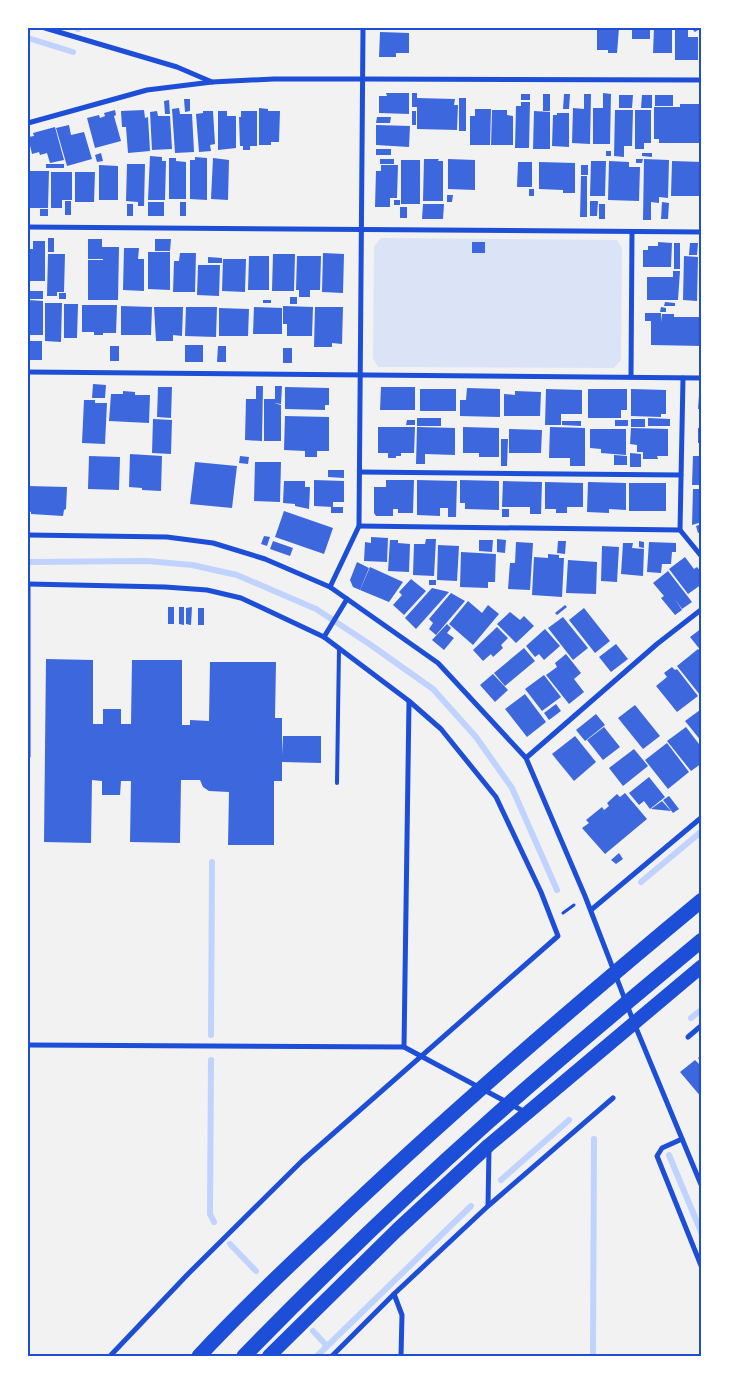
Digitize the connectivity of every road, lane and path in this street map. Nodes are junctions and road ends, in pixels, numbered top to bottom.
1 (45, 28) edge
2 (362, 28) edge
3 (362, 79) junction
4 (702, 80) edge
5 (212, 82) junction
6 (28, 123) edge
7 (28, 227) edge
8 (361, 230) junction
9 (632, 232) junction
10 (702, 232) edge
11 (28, 372) edge
12 (360, 375) junction
13 (631, 377) junction
14 (683, 378) junction
15 (702, 378) edge
16 (360, 472) junction
17 (681, 475) junction
18 (359, 526) junction
19 (680, 530) junction
20 (28, 535) edge
21 (702, 557) edge
22 (28, 584) edge
23 (330, 587) junction
24 (347, 599) junction
25 (702, 609) edge
26 (324, 637) junction
27 (338, 647) junction
28 (409, 701) junction
29 (28, 756) edge
30 (526, 758) junction
31 (337, 783) dead end
32 (702, 817) edge
33 (585, 896) junction
34 (702, 900) edge
35 (591, 910) junction
36 (552, 921) junction
37 (702, 940) edge
38 (702, 966) edge
39 (634, 1024) junction
40 (702, 1025) edge
41 (688, 1037) dead end
42 (28, 1045) edge
43 (404, 1046) junction
44 (421, 1055) junction
45 (613, 1098) dead end
46 (527, 1113) junction
47 (682, 1138) junction
48 (489, 1144) junction
49 (702, 1187) edge
50 (488, 1206) junction
51 (702, 1268) edge
52 (394, 1294) junction
53 (200, 1355) edge
54 (110, 1356) edge
55 (244, 1356) edge
56 (269, 1356) edge
57 (332, 1356) edge
58 (401, 1356) edge

1 - 5 street
2 - 3 street
3 - 4 street
3 - 5 street
3 - 8 street
5 - 6 street
7 - 8 street
8 - 9 street
8 - 12 street
9 - 10 street
9 - 13 street
11 - 12 street
12 - 13 street
12 - 16 street
13 - 14 street
14 - 15 street
14 - 17 street
16 - 17 street
16 - 18 street
17 - 19 street
18 - 19 street
18 - 23 street
19 - 21 street
20 - 23 street
22 - 26 street
22 - 29 street
23 - 24 street
24 - 26 street
24 - 30 street
25 - 30 street
26 - 27 street
27 - 28 street
27 - 31 lane
28 - 36 street
28 - 43 street
30 - 33 street
32 - 35 street
33 - 35 street
33 - 36 path
34 - 53 highway
35 - 39 street
36 - 44 street
37 - 55 highway
38 - 39 highway
39 - 46 highway
39 - 47 street
40 - 41 street
42 - 43 street
43 - 44 street
44 - 46 street
44 - 54 street
45 - 50 street
46 - 48 highway
47 - 49 street
47 - 51 street
48 - 50 street
48 - 56 highway
50 - 52 street
52 - 57 street
52 - 58 street

